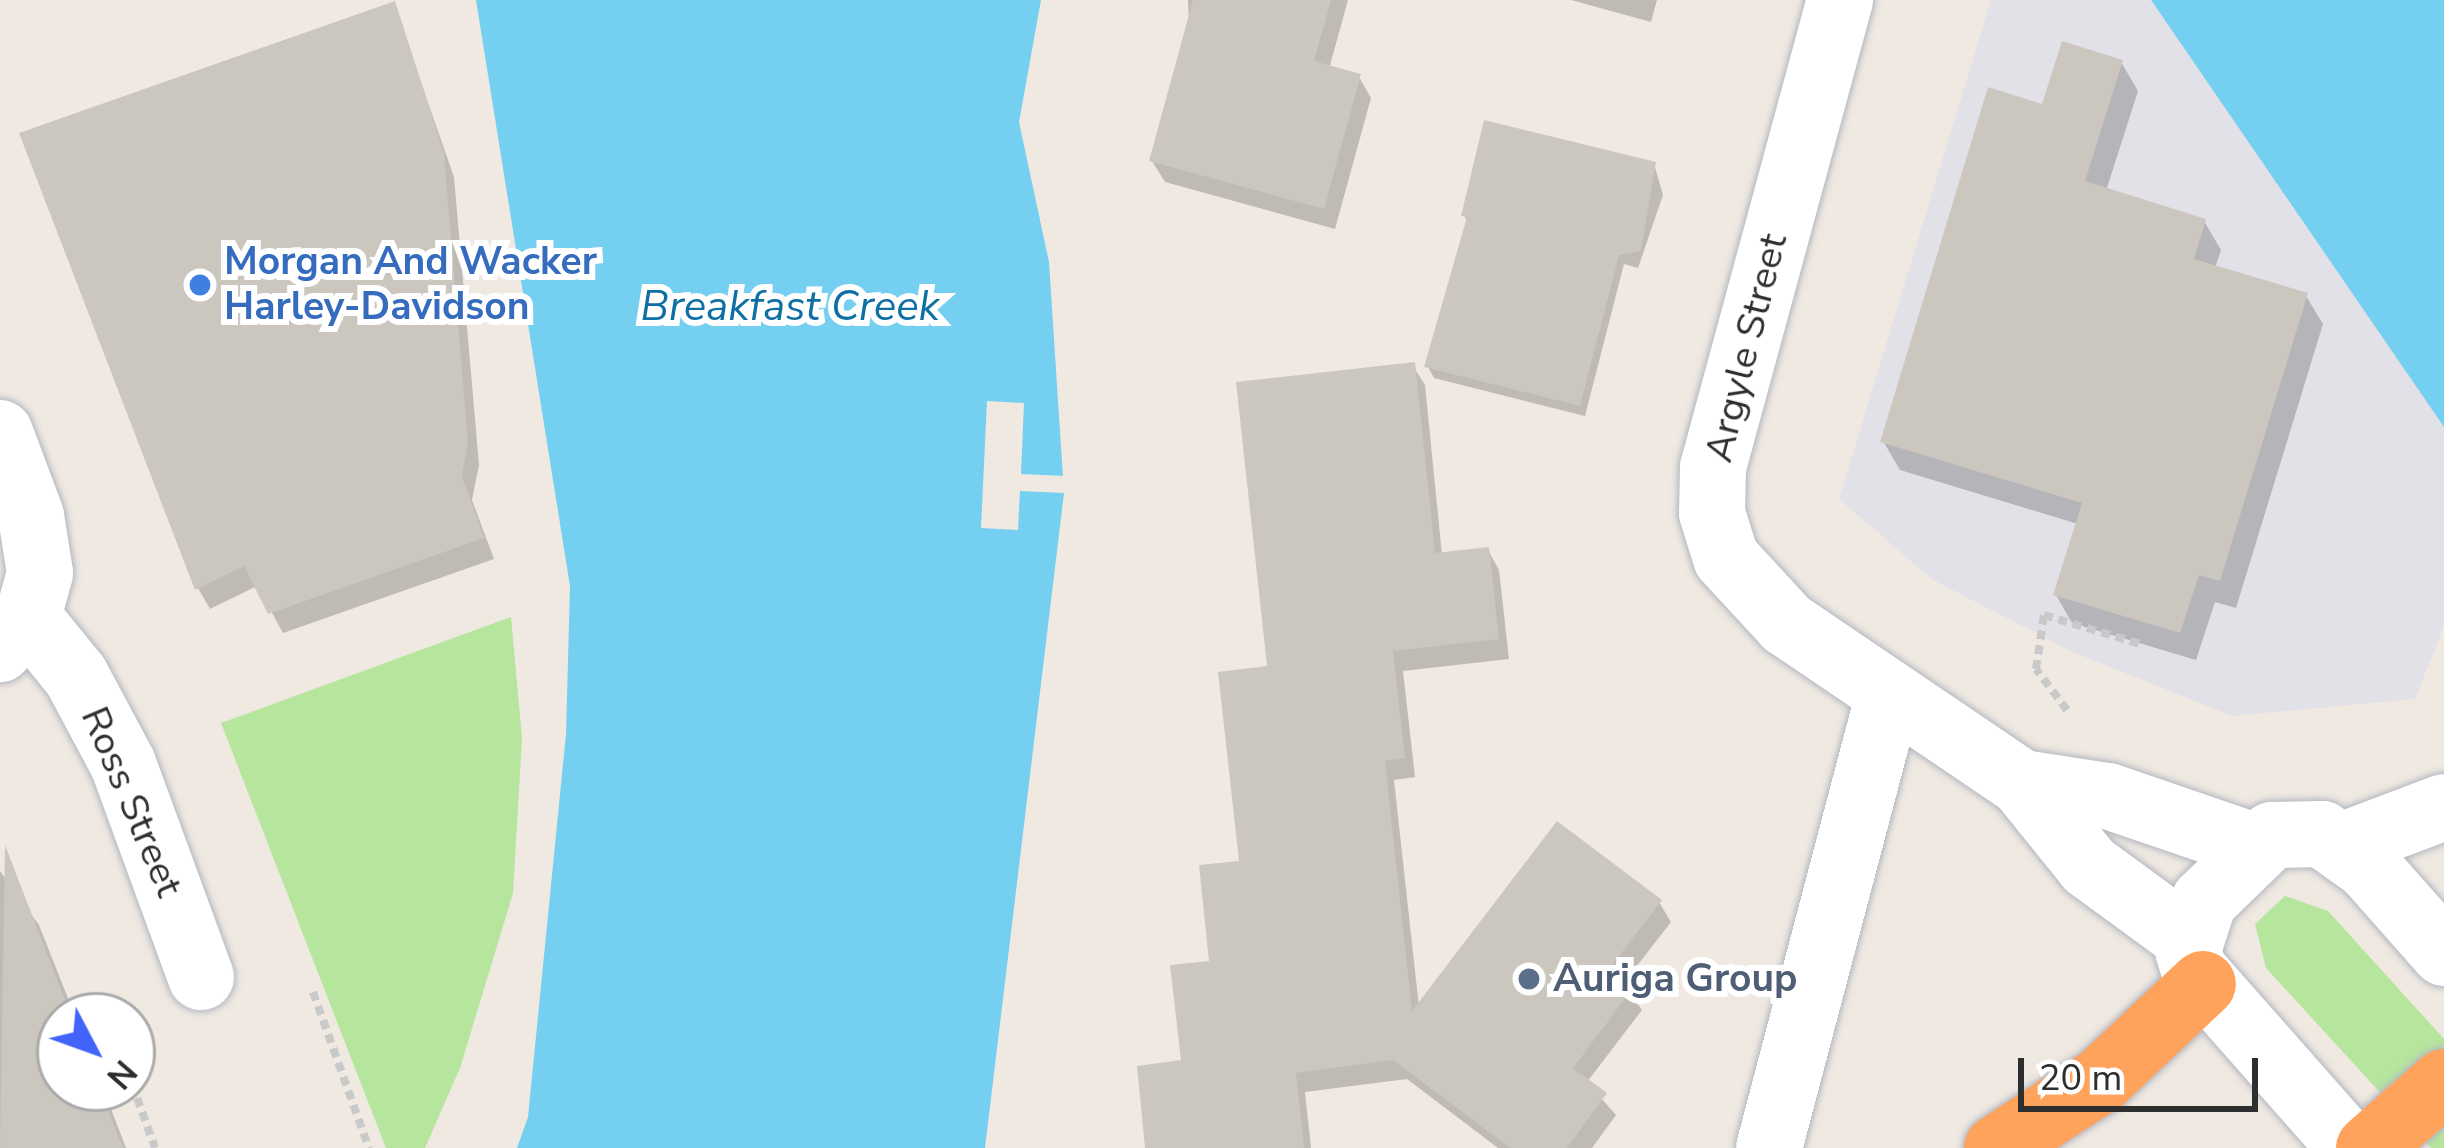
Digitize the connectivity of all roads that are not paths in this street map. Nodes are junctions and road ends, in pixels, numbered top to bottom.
1 (1840, 0) edge
2 (0, 434) edge
3 (14, 633) edge
4 (1888, 699) junction
5 (2022, 783) junction
6 (2444, 808) edge
7 (2344, 845) junction
8 (2254, 846) junction
9 (2444, 953) edge
10 (2196, 962) junction
11 (201, 977) dead end
12 (2444, 1082) edge
13 (1769, 1148) edge
14 (1997, 1148) edge
15 (2351, 1148) edge
16 (2369, 1148) edge

1 - 4 street, Argyle Street
2 - 3 street, Ross Street
3 - 11 street, Ross Street
4 - 5 street, Argyle Street
4 - 13 street
5 - 8 street, Argyle Street
5 - 10 street, Argyle Street
6 - 7 street
7 - 8 street
7 - 9 street
8 - 10 street
10 - 14 highway
10 - 15 street, Argyle Street
12 - 16 highway

